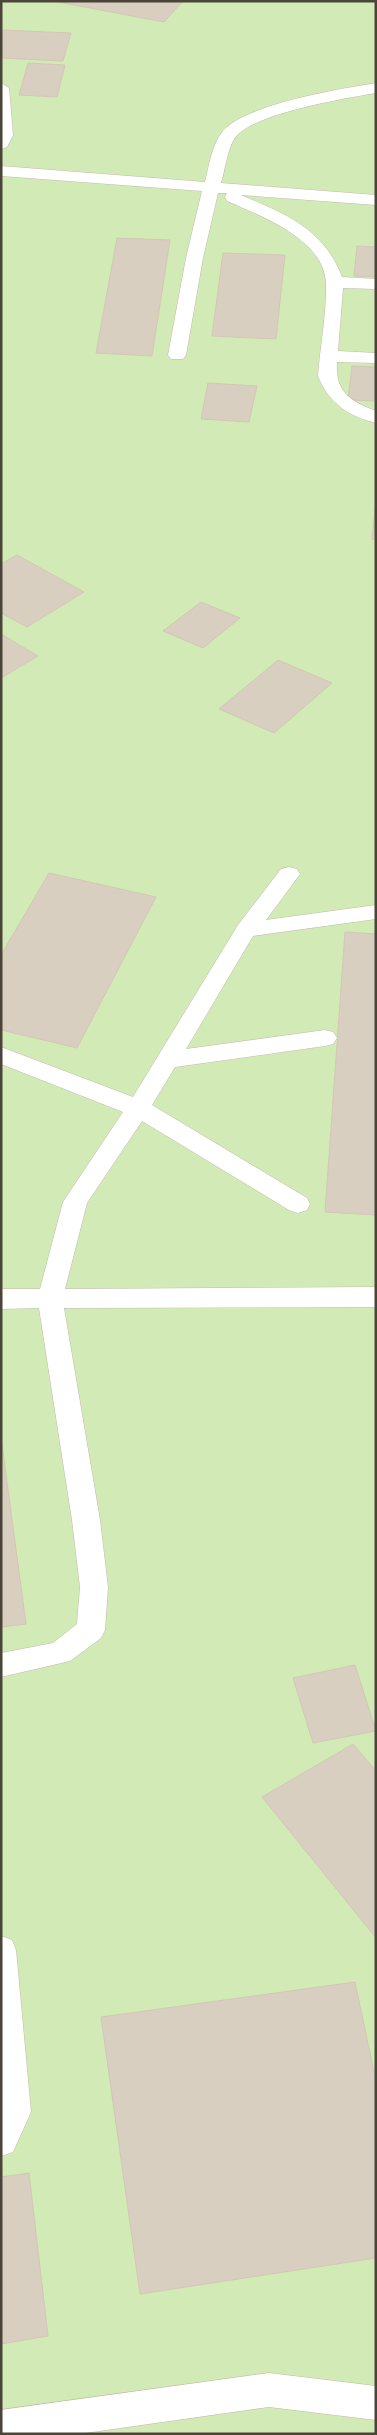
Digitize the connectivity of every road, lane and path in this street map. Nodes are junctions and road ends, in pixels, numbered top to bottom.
1 (1, 88) edge
2 (376, 88) edge
3 (1, 144) edge
4 (1, 171) edge
5 (210, 189) junction
6 (376, 200) edge
7 (335, 282) junction
8 (376, 284) edge
9 (177, 355) dead end
10 (329, 356) junction
11 (376, 358) edge
12 (376, 418) edge
13 (289, 874) dead end
14 (376, 912) edge
15 (246, 930) junction
16 (325, 1038) dead end
17 (1, 1055) edge
18 (167, 1060) junction
19 (138, 1108) junction
20 (298, 1204) dead end
21 (376, 1297) edge
22 (50, 1299) junction
23 (1, 1300) edge
24 (1, 1664) edge
25 (1, 1950) edge
26 (1, 2141) edge
27 (376, 2403) edge
28 (1, 2427) edge

1 - 3 lane
2 - 5 lane
4 - 5 lane
5 - 6 lane
5 - 7 lane
5 - 9 lane
7 - 8 lane
7 - 10 lane
10 - 11 lane
10 - 12 lane
13 - 15 lane
14 - 15 lane
15 - 18 lane
16 - 18 lane
17 - 19 lane
18 - 19 lane
19 - 20 lane
19 - 22 lane
21 - 22 lane
22 - 23 lane
22 - 24 lane
25 - 26 lane
27 - 28 lane

